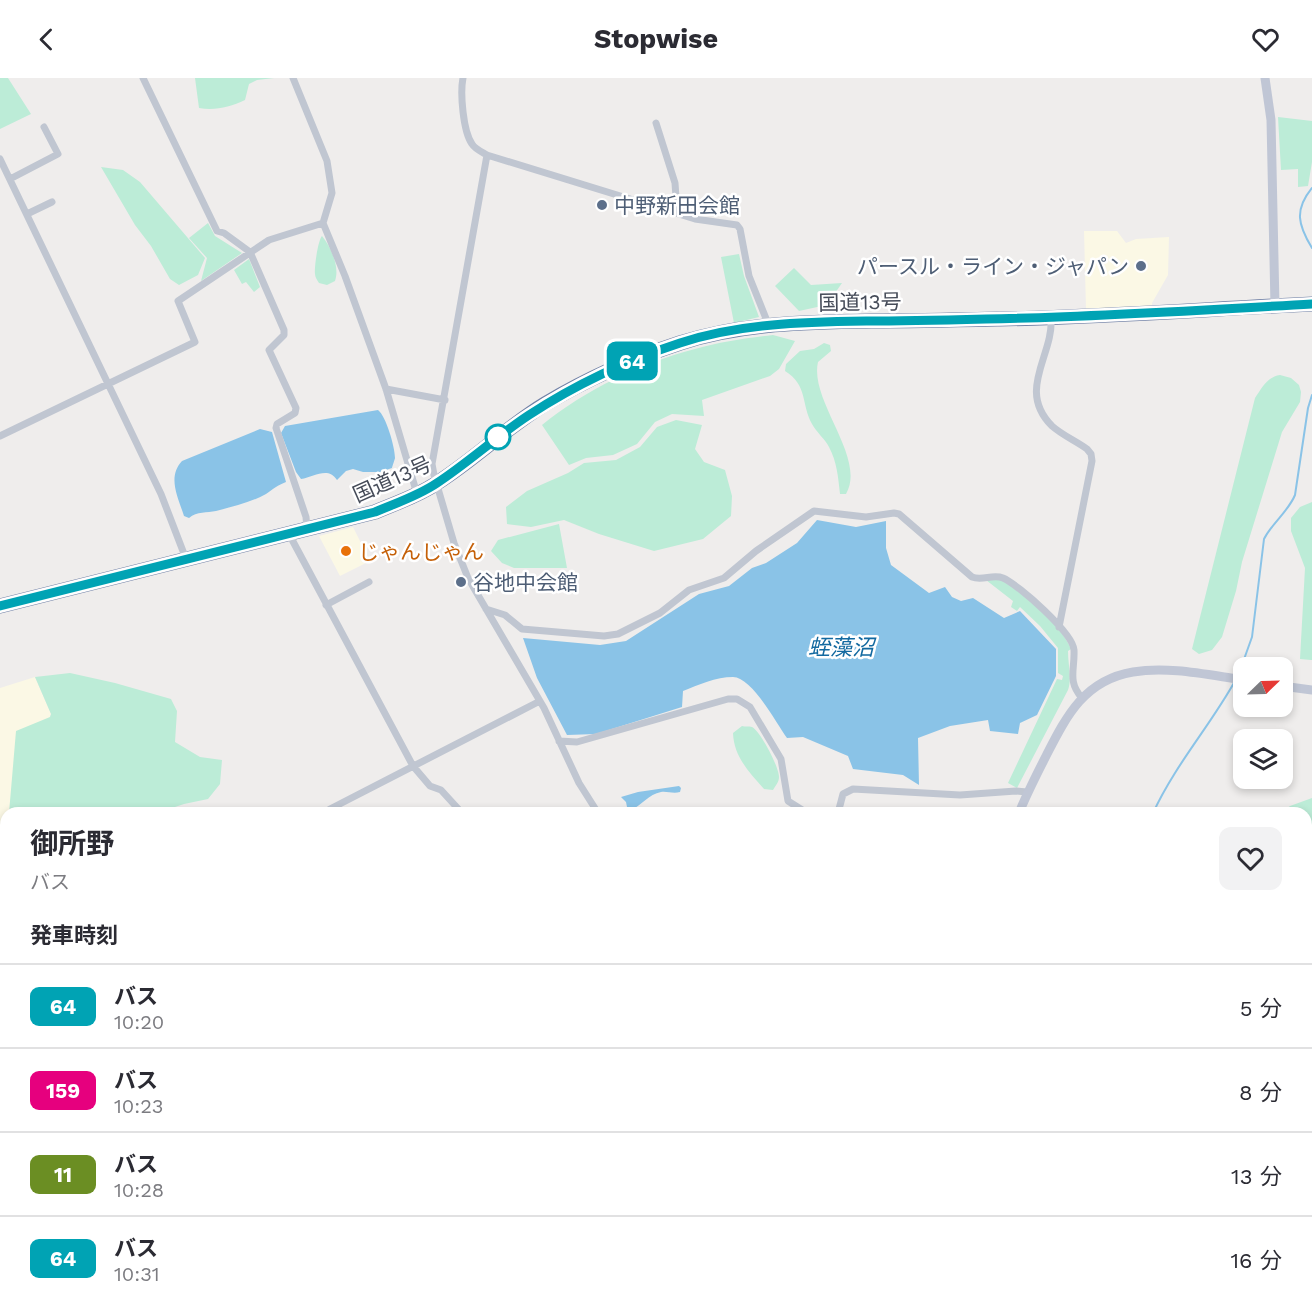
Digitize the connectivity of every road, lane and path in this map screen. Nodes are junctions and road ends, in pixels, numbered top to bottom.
1 (143, 78) edge
2 (293, 78) edge
3 (463, 78) edge
4 (1265, 78) edge
5 (656, 123) dead end
6 (44, 127) dead end
7 (487, 155) junction
8 (0, 159) edge
9 (10, 178) junction
10 (52, 202) dead end
11 (677, 212) junction
12 (27, 214) junction
13 (323, 223) junction
14 (250, 252) junction
15 (1312, 304) edge
16 (1275, 306) junction
17 (1051, 318) junction
18 (769, 326) junction
19 (109, 383) junction
20 (386, 389) junction
21 (445, 400) junction
22 (0, 436) edge
23 (436, 484) junction
24 (417, 494) junction
25 (307, 530) junction
26 (289, 534) junction
27 (186, 559) junction
28 (369, 582) dead end
29 (326, 605) junction
30 (0, 606) edge
31 (486, 609) junction
32 (1059, 627) junction
33 (1233, 679) edge
34 (1293, 687) edge
35 (1312, 690) edge
36 (1082, 698) junction
37 (540, 701) junction
38 (560, 741) junction
39 (413, 766) junction
40 (1028, 792) junction
41 (336, 807) edge
42 (457, 807) edge
43 (592, 807) edge
44 (798, 807) edge
45 (840, 807) edge
46 (1022, 807) edge

1 - 14 street
2 - 13 street
3 - 7 street
4 - 16 street
5 - 11 street
6 - 9 street
7 - 11 street
7 - 21 street
8 - 9 street
9 - 12 street
10 - 12 street
11 - 18 street
12 - 19 street
13 - 14 street
13 - 20 street
14 - 19 street
14 - 25 street
15 - 16 highway, 国道13号
16 - 17 highway, 国道13号
17 - 18 highway, 国道13号
17 - 32 street
18 - 23 highway, 国道13号
19 - 22 street
19 - 27 street
20 - 21 street
20 - 24 street
21 - 23 street
23 - 24 highway, 国道13号
23 - 31 street
24 - 25 highway, 国道13号
25 - 26 highway, 国道13号
26 - 27 highway, 国道13号
26 - 29 street
27 - 30 highway, 国道13号
28 - 29 street
29 - 39 street
31 - 32 street
31 - 37 street
32 - 36 street
33 - 36 street
34 - 35 street
36 - 40 street
37 - 38 street
37 - 39 street
38 - 43 street
38 - 44 street
39 - 41 street
39 - 42 street
40 - 45 street
40 - 46 street

